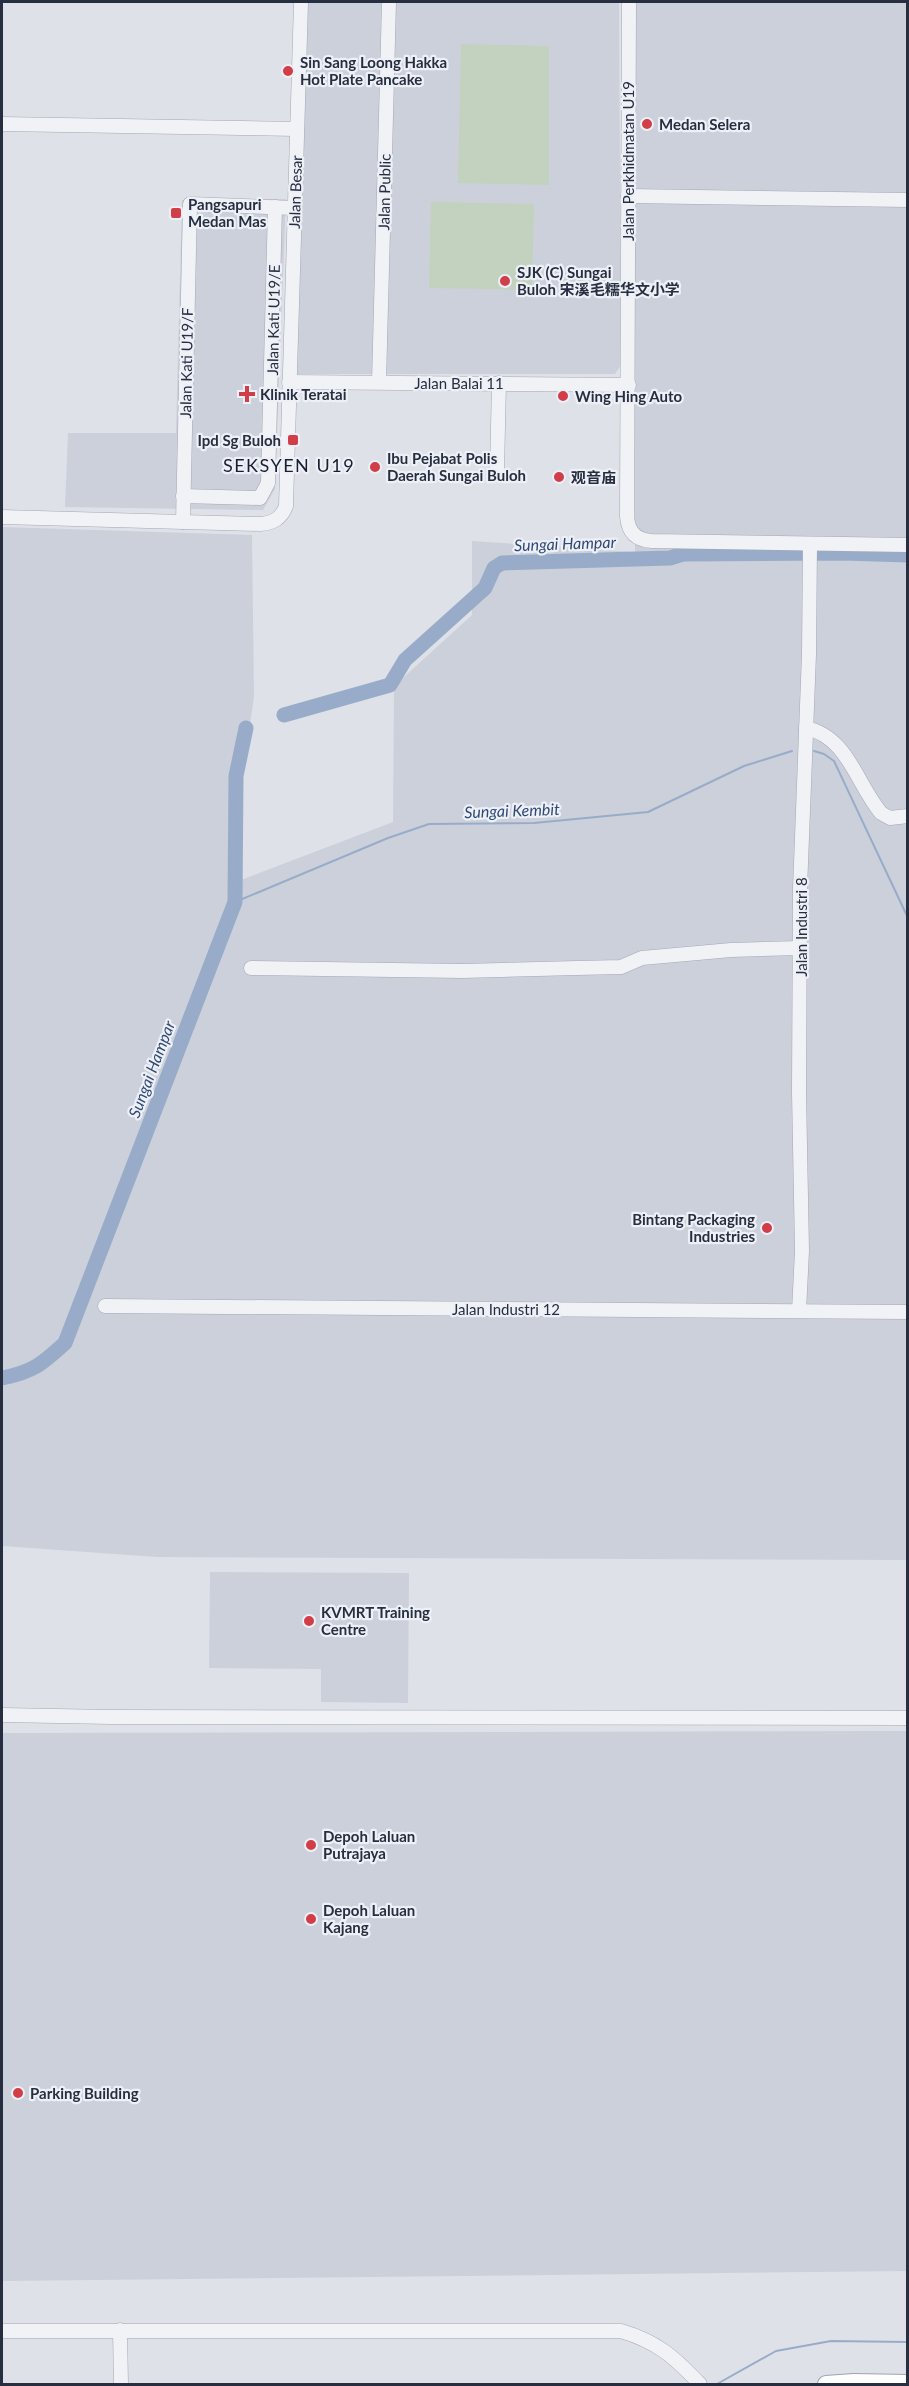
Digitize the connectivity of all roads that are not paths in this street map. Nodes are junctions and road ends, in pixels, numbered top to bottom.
1 (302, 2) edge
2 (389, 2) edge
3 (629, 2) edge
4 (2, 124) edge
5 (297, 129) junction
6 (628, 196) junction
7 (908, 200) edge
8 (275, 207) junction
9 (295, 208) junction
10 (289, 381) junction
11 (379, 382) junction
12 (499, 383) junction
13 (629, 385) junction
14 (497, 471) dead end
15 (183, 496) junction
16 (2, 517) edge
17 (183, 522) junction
18 (908, 545) edge
19 (810, 550) junction
20 (806, 728) junction
21 (908, 816) edge
22 (800, 948) junction
23 (250, 968) dead end
24 (105, 1306) dead end
25 (799, 1311) junction
26 (908, 1312) edge
27 (2, 1715) edge
28 (908, 1718) edge
29 (124, 2330) junction
30 (2, 2331) edge
31 (908, 2383) edge
32 (121, 2385) edge
33 (129, 2385) edge
34 (700, 2385) edge
35 (826, 2385) edge

1 - 5 street, Jalan Besar
2 - 11 street, Jalan Public
3 - 6 street, Jalan Perkhidmatan U19
4 - 5 street
5 - 9 street, Jalan Besar
6 - 7 street
6 - 13 street, Jalan Perkhidmatan U19
8 - 9 street
8 - 15 street, Jalan Kati U19/E
8 - 15 street, Jalan Kati U19/F
9 - 10 street, Jalan Besar
10 - 11 street, Jalan Balai 11
10 - 17 street, Jalan Besar
11 - 12 street, Jalan Balai 11
12 - 13 street, Jalan Balai 11
12 - 14 street
13 - 19 street, Jalan Perkhidmatan U19
15 - 17 street, Jalan Kati U19/F
16 - 17 street
18 - 19 street
19 - 20 street, Jalan Industri 8
20 - 21 street
20 - 22 street, Jalan Industri 8
22 - 23 street
22 - 25 street, Jalan Industri 8
24 - 25 street, Jalan Industri 12
25 - 26 street, Jalan Industri 12
27 - 28 street
29 - 30 street
29 - 32 street
29 - 33 street
29 - 34 street
31 - 35 main road

